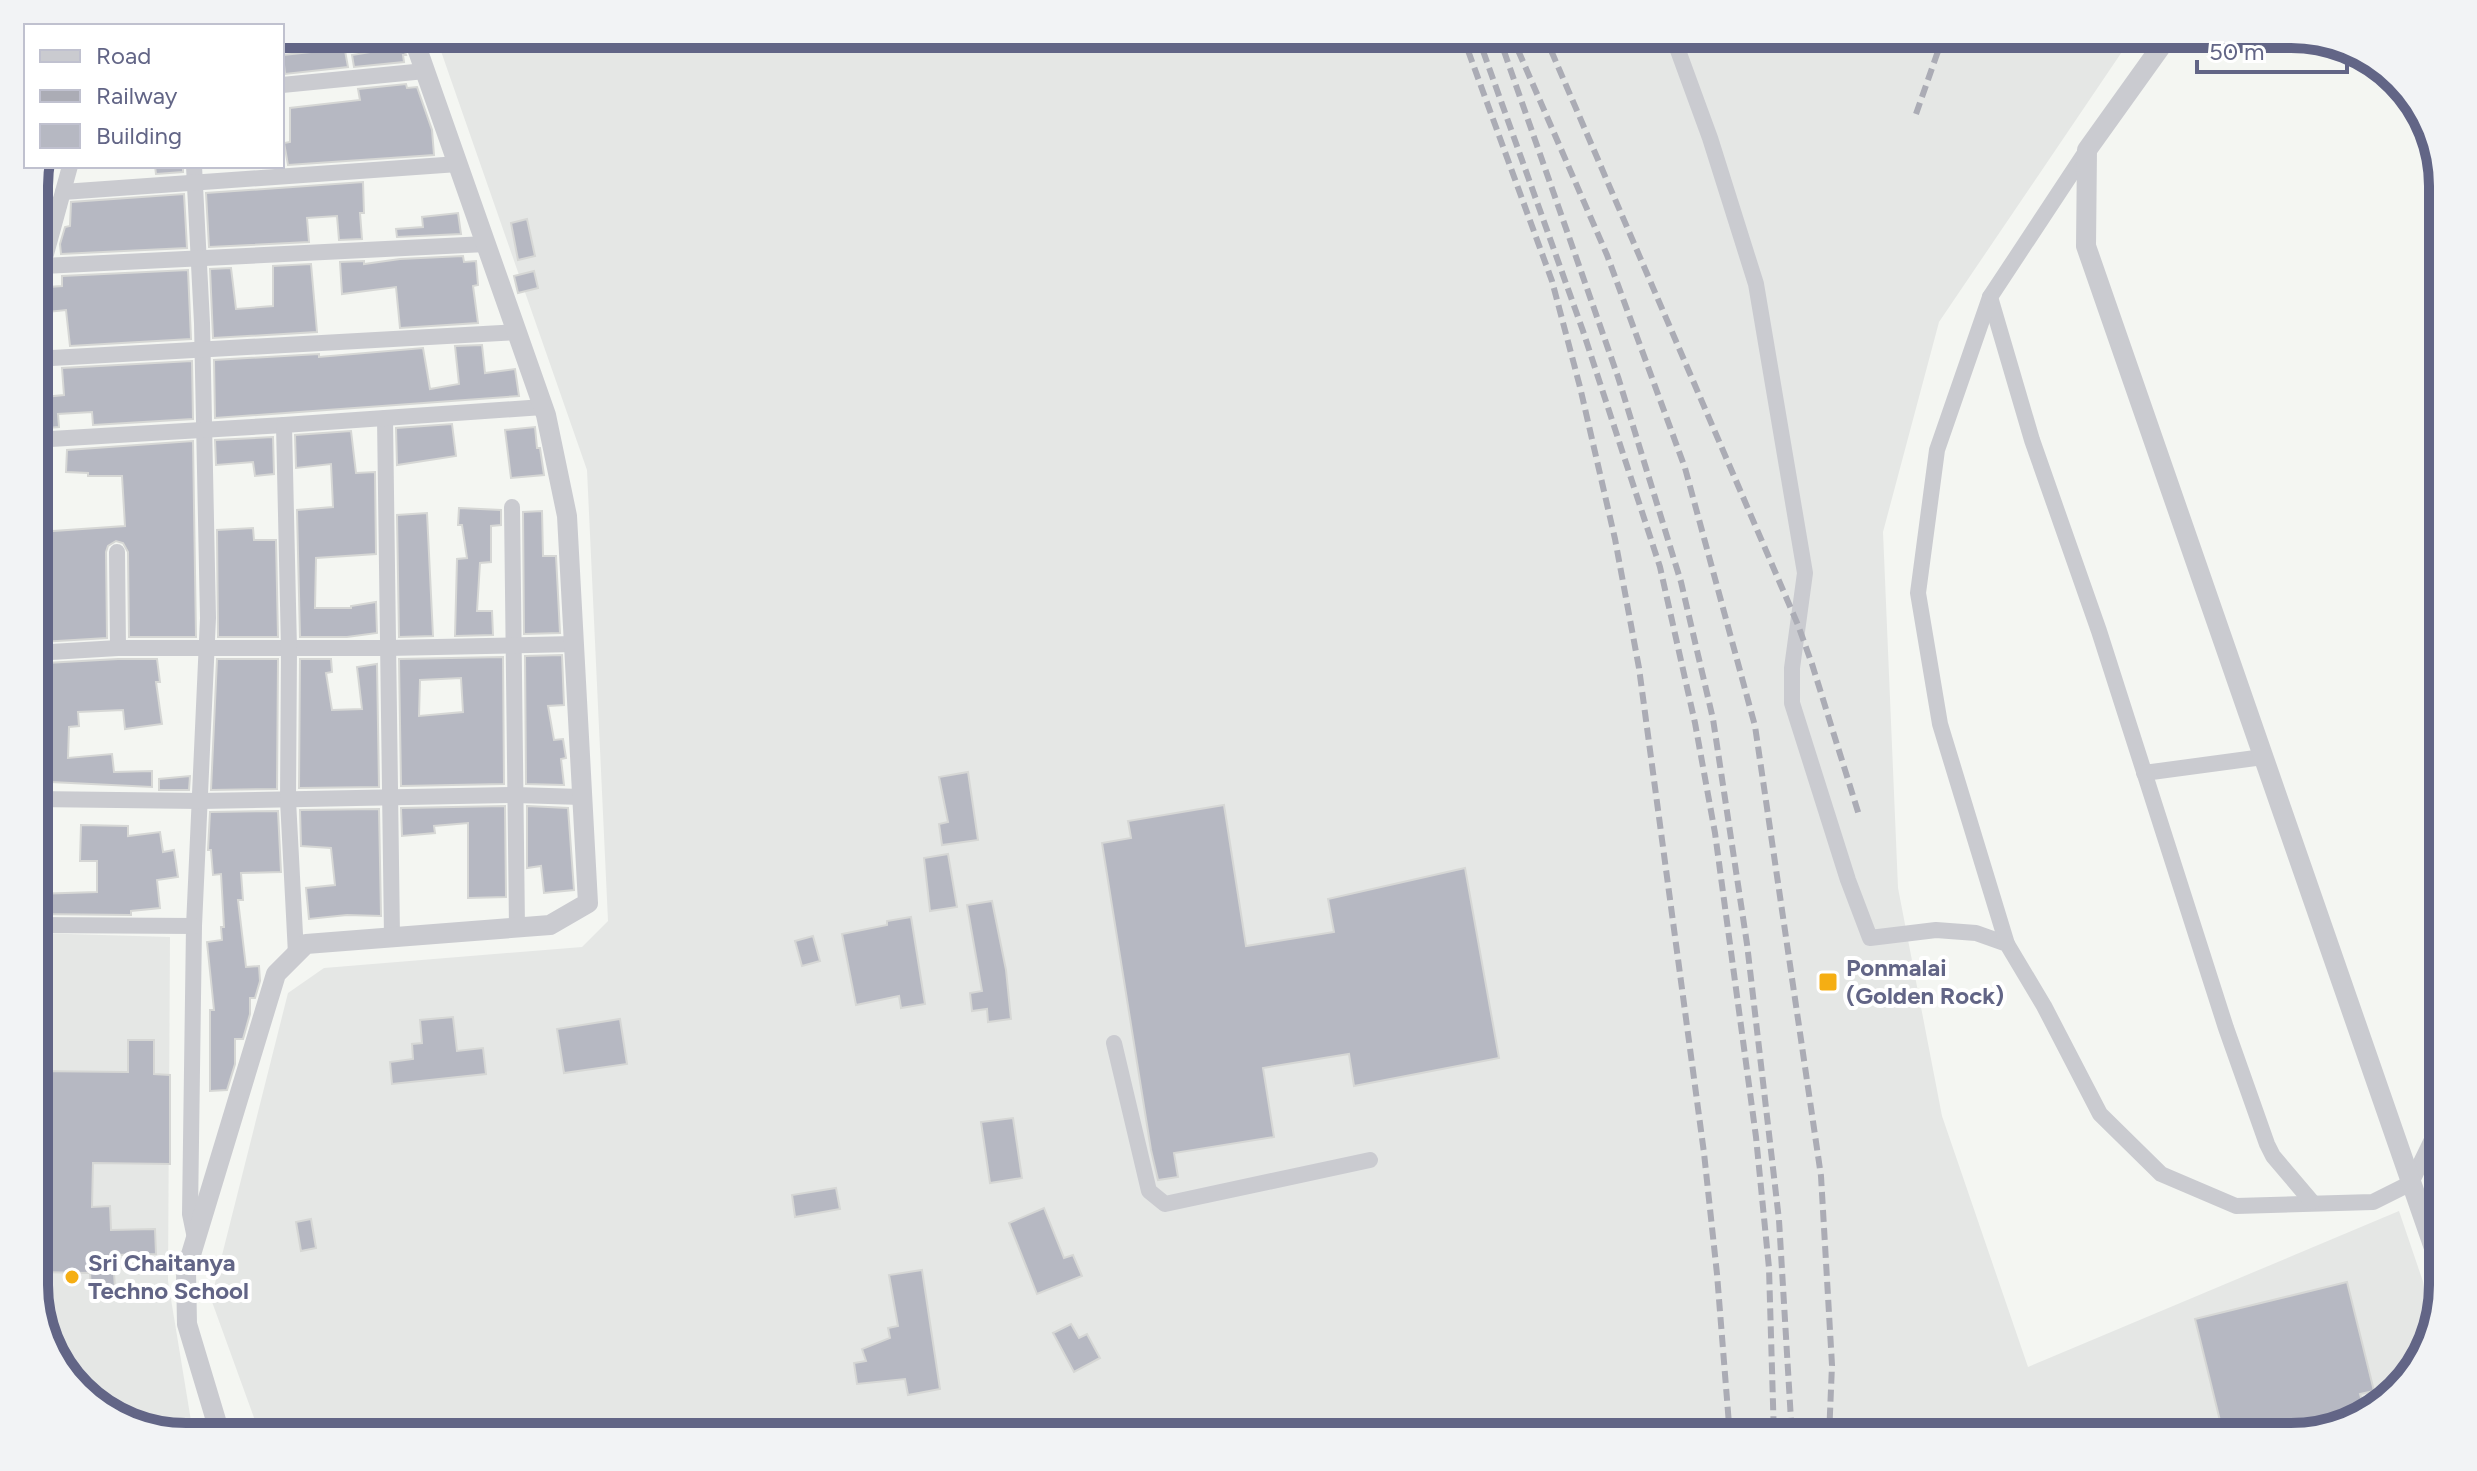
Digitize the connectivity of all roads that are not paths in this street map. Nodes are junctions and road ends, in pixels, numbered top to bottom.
1 (417, 48) edge
2 (1677, 48) edge
3 (2160, 48) edge
4 (425, 71) junction
5 (284, 85) edge
6 (2087, 150) junction
7 (458, 164) junction
8 (69, 168) edge
9 (194, 168) edge
10 (195, 184) junction
11 (61, 199) junction
12 (48, 201) edge
13 (48, 242) edge
14 (486, 244) junction
15 (198, 258) junction
16 (48, 271) edge
17 (1990, 297) junction
18 (517, 332) junction
19 (202, 351) junction
20 (48, 358) edge
21 (543, 407) junction
22 (385, 418) junction
23 (284, 425) junction
24 (203, 431) junction
25 (48, 439) edge
26 (512, 507) dead end
27 (117, 552) dead end
28 (574, 644) junction
29 (513, 645) junction
30 (118, 648) junction
31 (388, 648) junction
32 (289, 649) junction
33 (207, 650) junction
34 (48, 652) edge
35 (2263, 757) junction
36 (2144, 773) junction
37 (515, 795) junction
38 (582, 797) junction
39 (390, 798) junction
40 (48, 799) edge
41 (288, 800) junction
42 (200, 801) junction
43 (48, 925) edge
44 (194, 926) junction
45 (517, 928) junction
46 (392, 937) junction
47 (2007, 944) junction
48 (296, 954) junction
49 (1114, 1043) dead end
50 (2429, 1146) edge
51 (1370, 1160) dead end
52 (2411, 1183) junction
53 (2312, 1202) junction
54 (2429, 1234) edge
55 (195, 1239) junction
56 (217, 1423) edge

1 - 4 street
2 - 47 street
3 - 6 street
4 - 5 street
4 - 7 street
6 - 17 street
6 - 35 street
7 - 10 street
7 - 14 street
8 - 11 street
9 - 10 street
10 - 11 street
10 - 15 street
11 - 12 street
11 - 13 street
14 - 15 street
14 - 18 street
15 - 16 street
15 - 19 street
17 - 36 street
17 - 47 street
18 - 19 street
18 - 21 street
19 - 20 street
19 - 24 street
21 - 22 street
21 - 28 street
22 - 23 street
22 - 31 street
23 - 24 street
23 - 32 street
24 - 25 street
24 - 33 street
26 - 29 street
27 - 30 street
28 - 29 street
28 - 38 street
29 - 31 street
29 - 37 street
30 - 33 street
30 - 34 street
31 - 32 street
31 - 39 street
32 - 33 street
32 - 41 street
33 - 42 street
35 - 36 street
35 - 52 street
36 - 53 street
37 - 38 street
37 - 39 street
37 - 45 street
38 - 45 street
39 - 41 street
39 - 46 street
40 - 42 street
41 - 42 street
41 - 48 street
42 - 44 street
43 - 44 street
44 - 55 street
45 - 46 street
46 - 48 street
47 - 53 street
48 - 55 street
49 - 51 street
50 - 52 street
52 - 53 street
52 - 54 street
55 - 56 street

